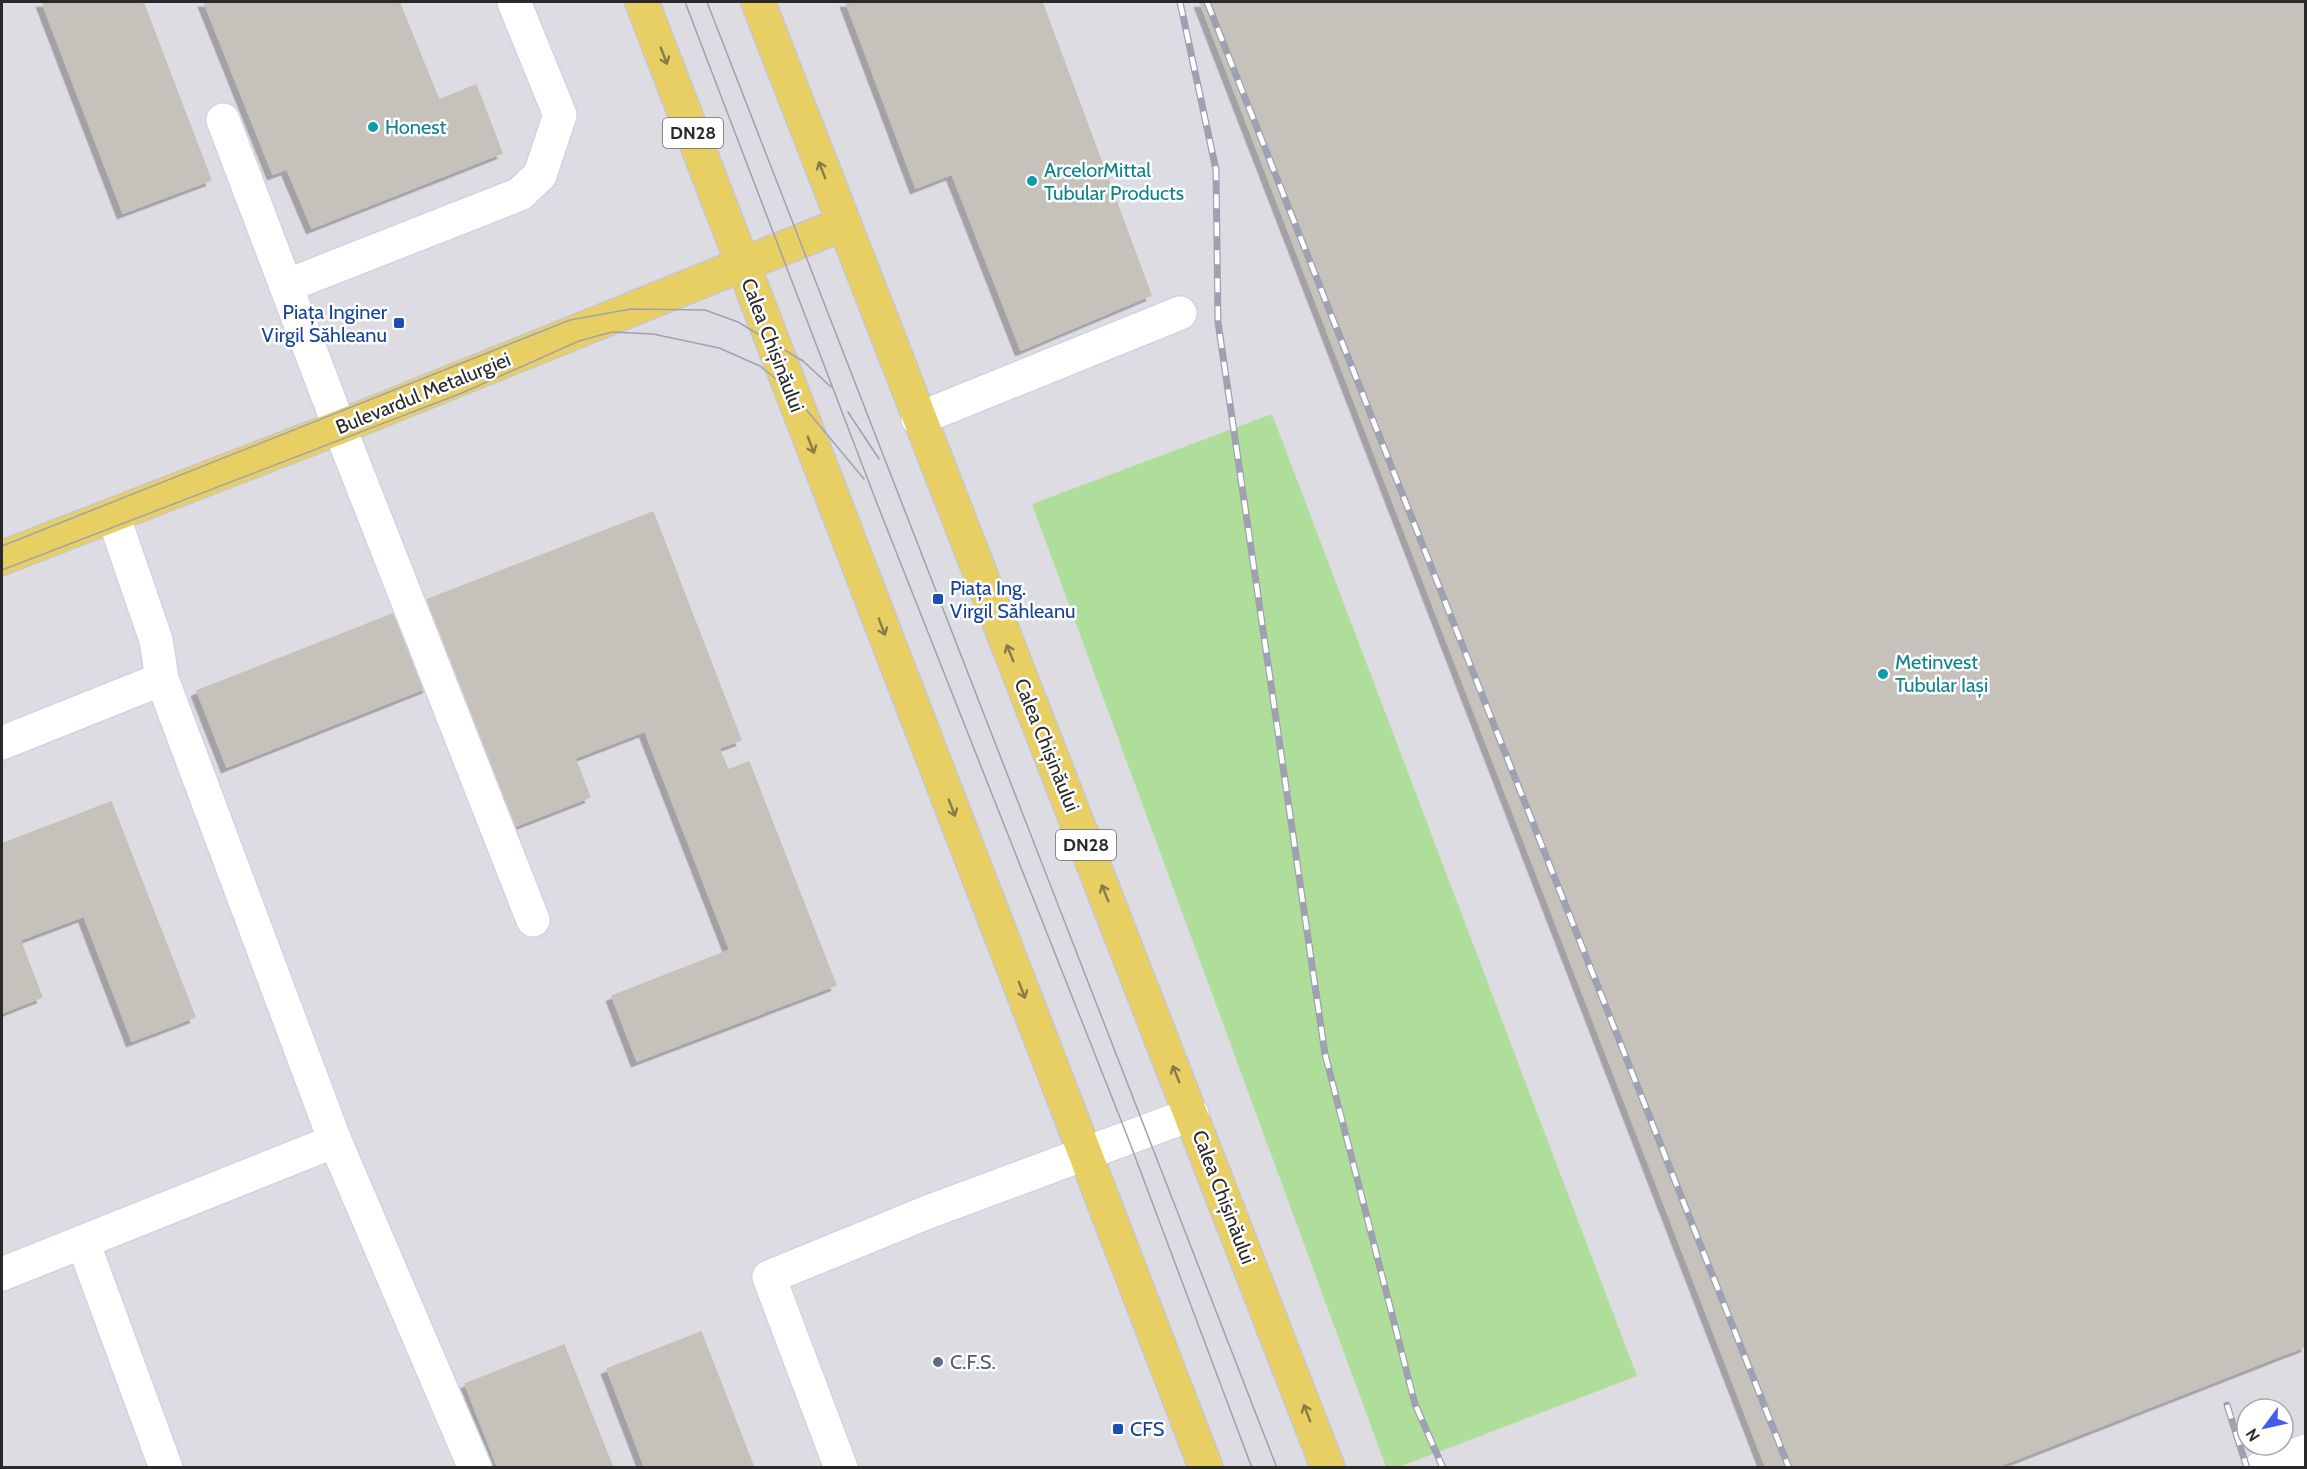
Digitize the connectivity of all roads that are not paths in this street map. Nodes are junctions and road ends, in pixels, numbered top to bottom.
1 (514, 2) edge
2 (642, 2) edge
3 (758, 2) edge
4 (223, 120) dead end
5 (843, 224) junction
6 (742, 264) junction
7 (286, 286) junction
8 (1180, 313) dead end
9 (918, 419) junction
10 (340, 427) junction
11 (113, 515) junction
12 (2, 558) edge
13 (162, 679) junction
14 (2, 744) edge
15 (533, 920) dead end
16 (1192, 1114) junction
17 (335, 1141) junction
18 (1086, 1154) junction
19 (82, 1242) junction
20 (2, 1274) edge
21 (2306, 1451) edge
22 (166, 1467) edge
23 (475, 1467) edge
24 (841, 1467) edge
25 (1206, 1467) edge
26 (1328, 1467) edge
27 (2261, 1467) edge

1 - 7 lane
2 -> 6 main road, DN28
5 -> 3 main road, DN28
4 - 7 lane
5 - 6 main road, Bulevardul Metalurgiei
5 - 9 main road, Calea Chișinăului / DN28
6 - 10 main road, Bulevardul Metalurgiei
6 -> 18 main road, Calea Chișinăului / DN28
7 - 10 lane
8 - 9 lane
16 -> 9 main road, Calea Chișinăului / DN28
10 - 11 main road, Bulevardul Metalurgiei
10 - 15 lane
11 - 12 main road, Bulevardul Metalurgiei
11 - 13 lane
13 - 14 lane
13 - 17 lane
16 - 18 lane
26 -> 16 main road, Calea Chișinăului / DN28
17 - 19 lane
17 - 23 lane
18 - 24 lane
18 - 25 main road, Calea Chișinăului / DN28
19 - 20 lane
19 - 22 lane
21 - 27 lane

